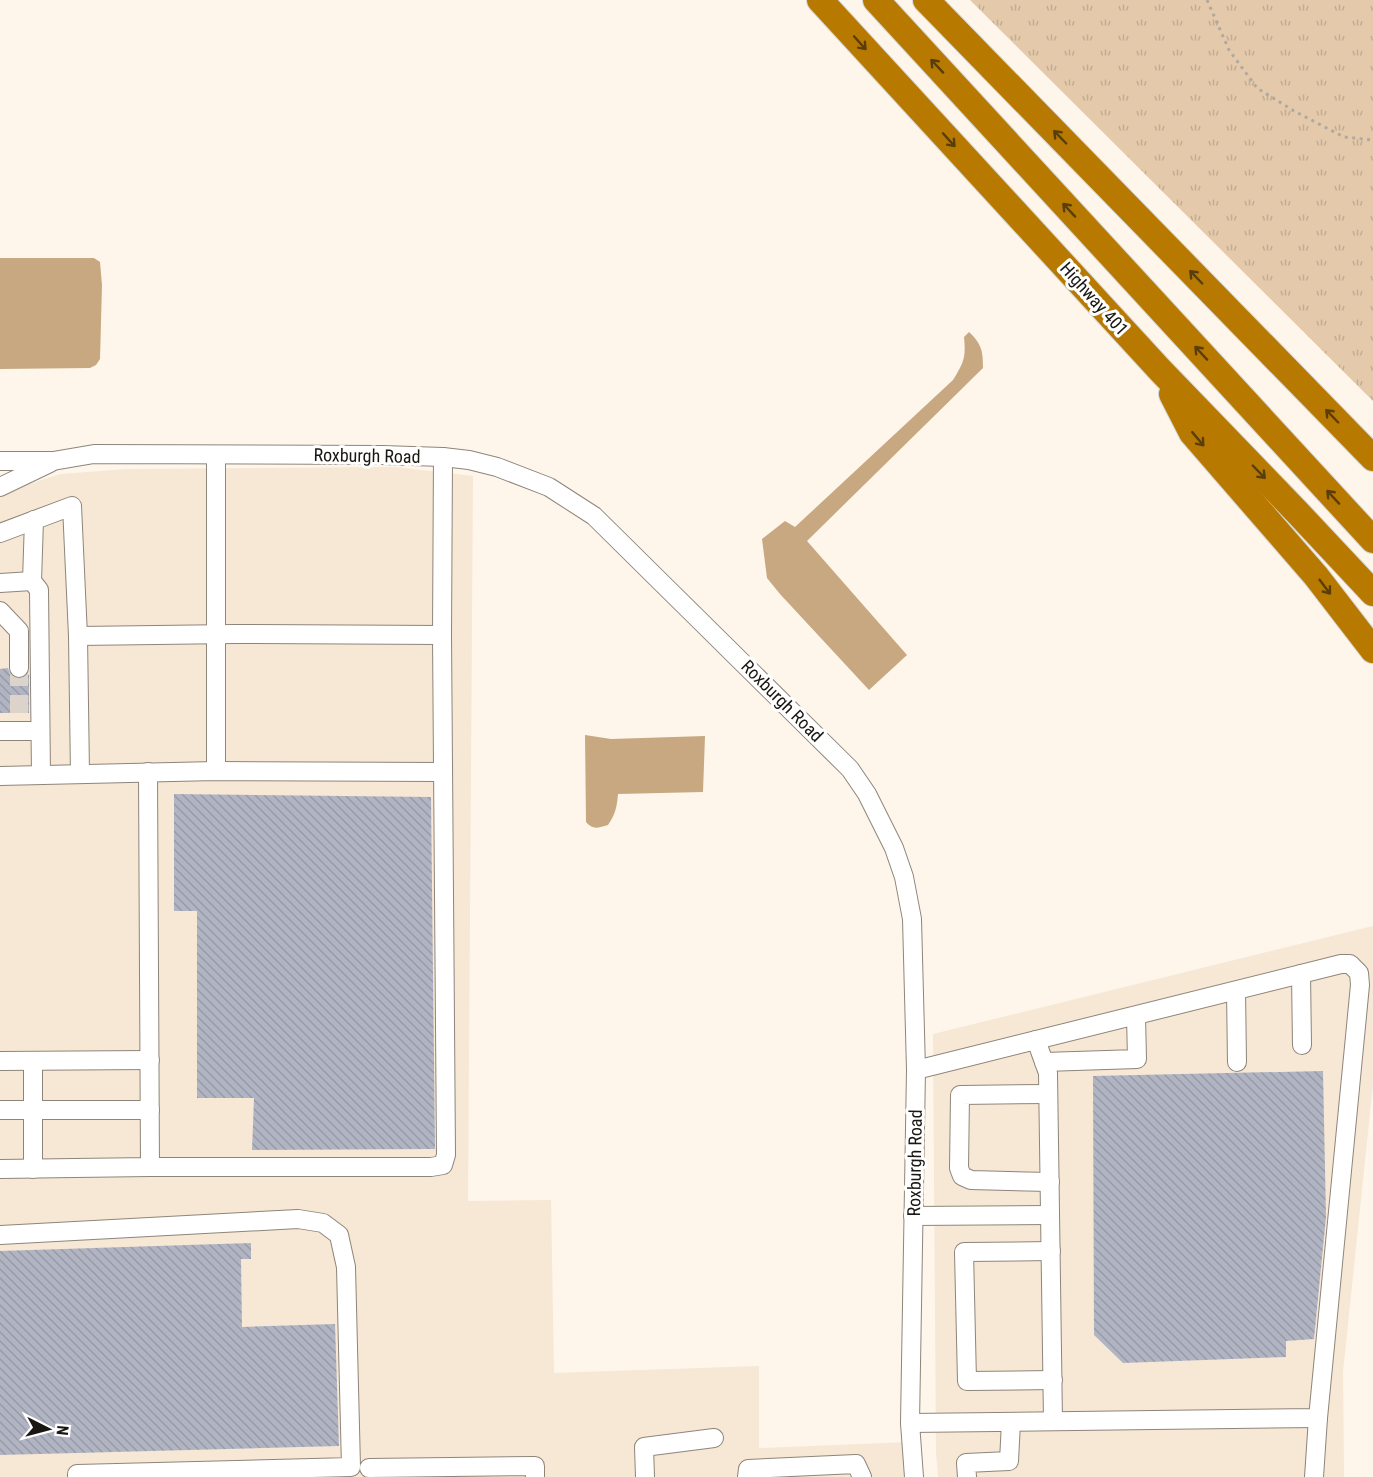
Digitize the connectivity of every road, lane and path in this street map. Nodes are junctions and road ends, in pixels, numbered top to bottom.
1 (820, 0) edge
2 (876, 0) edge
3 (926, 0) edge
4 (1207, 0) edge
5 (1373, 140) edge
6 (1160, 370) junction
7 (216, 455) junction
8 (443, 457) junction
9 (1373, 458) edge
10 (0, 461) edge
11 (53, 461) junction
12 (0, 486) edge
13 (34, 520) junction
14 (0, 533) edge
15 (1373, 540) edge
16 (32, 581) junction
17 (0, 583) edge
18 (1373, 593) edge
19 (0, 611) edge
20 (216, 634) junction
21 (442, 635) junction
22 (78, 636) junction
23 (1373, 650) edge
24 (19, 668) tunnel mouth
25 (40, 730) junction
26 (0, 731) edge
27 (216, 771) junction
28 (148, 772) junction
29 (443, 772) junction
30 (80, 774) junction
31 (41, 775) junction
32 (0, 776) edge
33 (1300, 974) junction
34 (1236, 991) junction
35 (1136, 1016) junction
36 (1036, 1040) junction
37 (1302, 1045) dead end
38 (150, 1060) junction
39 (0, 1061) edge
40 (33, 1061) junction
41 (1044, 1062) junction
42 (1237, 1062) dead end
43 (916, 1070) junction
44 (1048, 1095) junction
45 (0, 1110) edge
46 (33, 1110) junction
47 (150, 1110) junction
48 (150, 1167) junction
49 (0, 1169) edge
50 (33, 1169) junction
51 (1050, 1182) junction
52 (1050, 1215) junction
53 (914, 1216) junction
54 (0, 1235) edge
55 (1051, 1251) junction
56 (1053, 1380) junction
57 (1318, 1418) junction
58 (1053, 1421) junction
59 (1011, 1422) junction
60 (910, 1423) junction
61 (714, 1438) dead end
62 (369, 1468) dead end
63 (236, 1473) edge
64 (77, 1477) edge
65 (535, 1477) edge
66 (645, 1477) edge
67 (747, 1477) edge
68 (862, 1477) edge
69 (914, 1477) edge
70 (967, 1477) edge
71 (1314, 1477) edge

1 -> 6 highway, Highway 401
15 -> 2 highway
9 -> 3 highway
4 - 5 path
6 -> 18 highway, Highway 401
6 -> 23 highway
7 - 8 street, Roxburgh Road
7 - 11 street, Roxburgh Road
7 - 20 street
8 - 21 street
8 - 43 street, Roxburgh Road
10 - 11 street, Roxburgh Road
11 - 12 street, Roxburgh Road
13 - 14 street
13 - 16 street
13 - 22 street
16 - 17 street
16 - 25 street
19 - 24 street
20 - 21 street
20 - 22 street
20 - 27 street
21 - 29 street
22 - 30 street
25 - 26 street
25 - 31 street
27 - 28 street
27 - 29 street
28 - 30 street
28 - 38 street
29 - 48 street
30 - 31 street
31 - 32 street
33 - 34 street
33 - 37 street
33 - 57 street
34 - 35 street
34 - 42 street
35 - 36 street
35 - 41 street
36 - 41 street
36 - 43 street
38 - 40 street
38 - 47 street
39 - 40 street
40 - 46 street
41 - 44 street
43 - 53 street, Roxburgh Road
44 - 51 street
44 - 51 street
45 - 46 street
46 - 47 street
46 - 50 street
47 - 48 street
48 - 50 street
49 - 50 street
51 - 52 street
52 - 53 street
52 - 55 street
53 - 60 street, Roxburgh Road
54 - 63 street
55 - 56 street
55 - 56 street
56 - 58 street
57 - 58 street
57 - 71 street
58 - 59 street
59 - 60 street
59 - 70 street
60 - 69 street, Roxburgh Road
61 - 66 street
62 - 65 street
63 - 64 street
67 - 68 street

